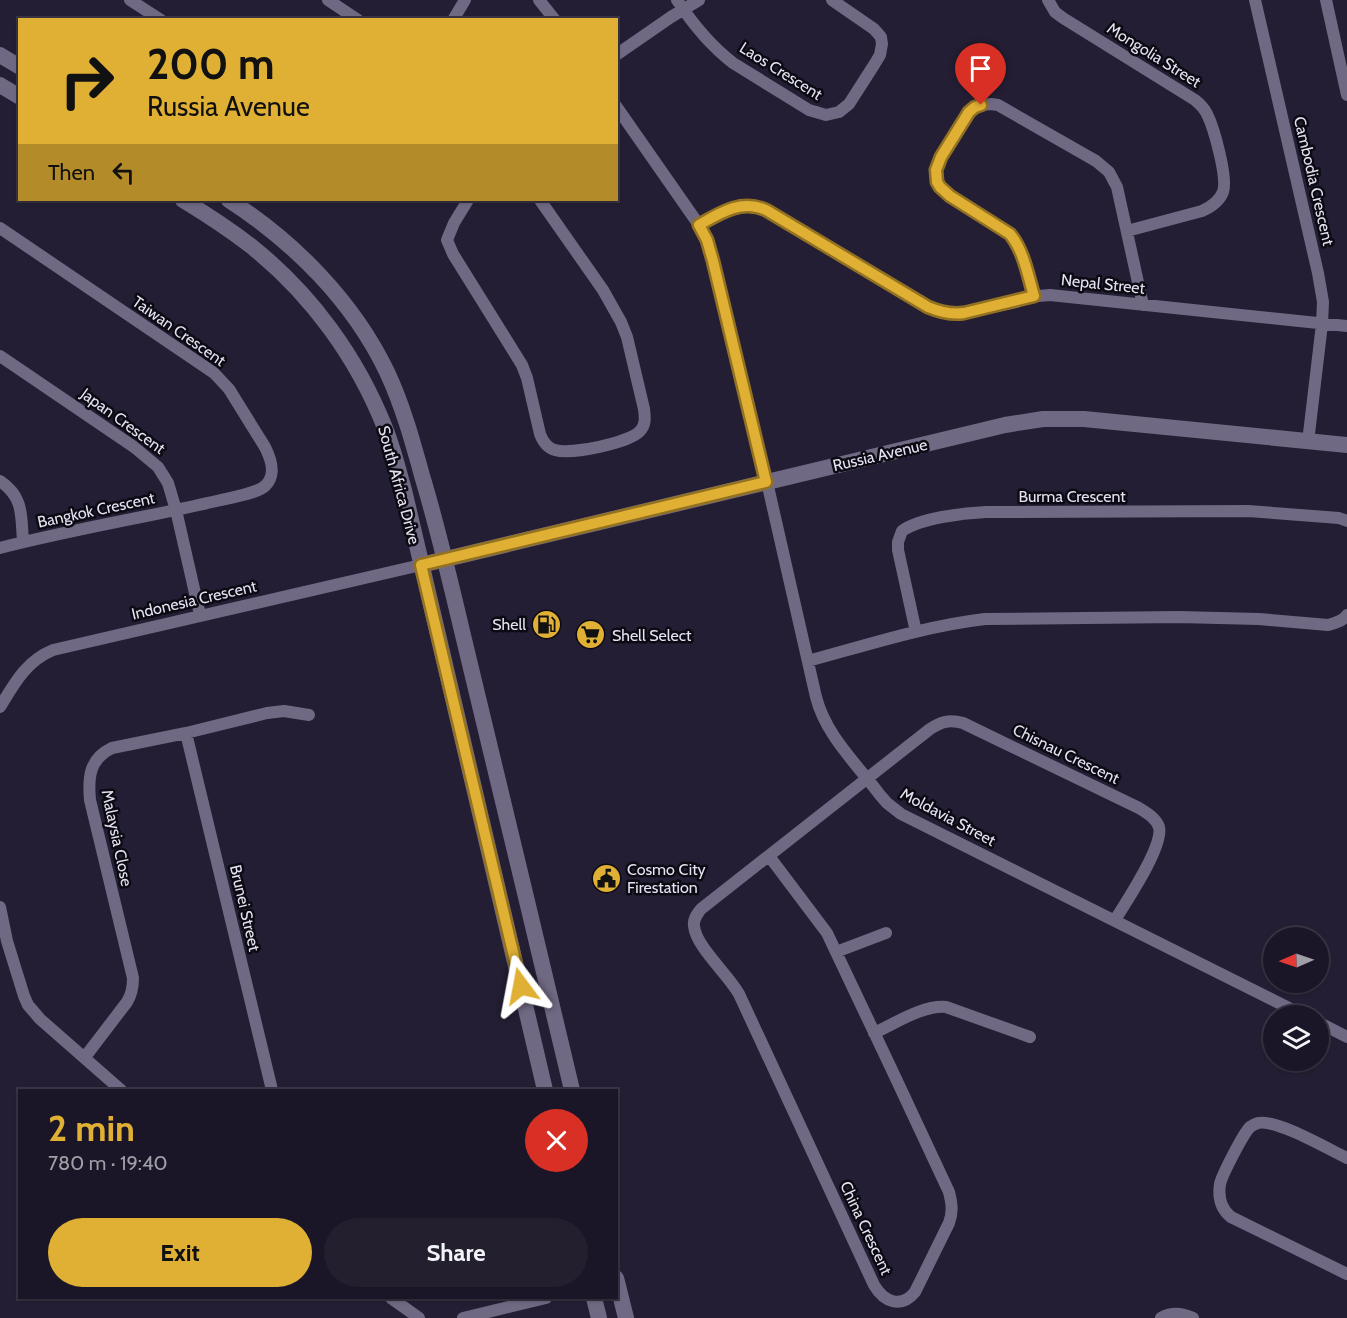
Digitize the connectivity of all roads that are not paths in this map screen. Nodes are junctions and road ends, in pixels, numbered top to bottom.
1 (130, 0) edge
2 (328, 0) edge
3 (465, 0) edge
4 (539, 0) edge
5 (699, 0) edge
6 (832, 0) edge
7 (1048, 0) edge
8 (1255, 0) edge
9 (1326, 0) edge
10 (680, 5) edge
11 (158, 18) edge
12 (355, 18) edge
13 (454, 18) edge
14 (553, 18) edge
15 (618, 53) edge
16 (0, 55) edge
17 (18, 66) edge
18 (0, 85) edge
19 (1347, 95) edge
20 (18, 96) edge
21 (618, 109) edge
22 (185, 201) edge
23 (232, 201) edge
24 (467, 201) edge
25 (541, 201) edge
26 (699, 225) junction
27 (0, 228) edge
28 (1127, 231) junction
29 (1034, 296) junction
30 (1143, 305) junction
31 (1322, 324) junction
32 (1347, 326) edge
33 (0, 356) edge
34 (1308, 442) junction
35 (1347, 446) edge
36 (0, 482) edge
37 (766, 482) junction
38 (176, 510) junction
39 (1347, 521) edge
40 (23, 542) junction
41 (0, 548) edge
42 (444, 559) junction
43 (421, 565) junction
44 (200, 615) junction
45 (1347, 615) edge
46 (916, 632) junction
47 (808, 661) junction
48 (0, 707) edge
49 (309, 715) dead end
50 (186, 733) junction
51 (867, 778) junction
52 (769, 856) junction
53 (0, 907) edge
54 (1115, 920) junction
55 (886, 933) dead end
56 (4, 942) edge
57 (836, 952) junction
58 (1283, 1005) edge
59 (1329, 1027) edge
60 (874, 1033) junction
61 (1347, 1036) edge
62 (1030, 1037) dead end
63 (85, 1057) junction
64 (120, 1089) edge
65 (272, 1089) edge
66 (545, 1089) edge
67 (572, 1089) edge
68 (1347, 1158) edge
69 (1347, 1274) edge
70 (618, 1283) edge
71 (392, 1299) edge
72 (542, 1299) edge
73 (594, 1299) edge
74 (419, 1318) edge
75 (463, 1318) edge
76 (599, 1318) edge
77 (626, 1318) edge
78 (1161, 1318) edge
79 (1193, 1318) edge

1 - 11 street
2 - 12 street
3 - 13 street
4 - 14 street
5 - 10 street
6 - 10 street, Laos Crescent
7 - 28 street, Mongolia Street
8 - 31 street, Cambodia Crescent
9 - 19 street
10 - 15 street
16 - 17 street
18 - 20 street
21 - 26 street
22 - 43 street, South Africa Drive
23 - 42 street, South Africa Drive
24 - 25 street
26 - 29 street, Nepal Street
26 - 37 street
27 - 38 street, Taiwan Crescent
28 - 29 street
28 - 30 street
29 - 30 street, Nepal Street
30 - 31 street, Nepal Street
31 - 32 street, Nepal Street
31 - 34 street, Cambodia Crescent
33 - 38 street, Japan Crescent
34 - 35 street, Russia Avenue
34 - 37 street, Russia Avenue
36 - 40 street, Bangkok Crescent
37 - 42 street, Russia Avenue
37 - 47 street, Moldavia Street
38 - 40 street, Bangkok Crescent
38 - 44 street, Japan Crescent
39 - 46 street, Burma Crescent
40 - 41 street, Bangkok Crescent
42 - 43 street, Russia Avenue
42 - 67 street, South Africa Drive
43 - 44 street, Indonesia Crescent
43 - 66 street, South Africa Drive
44 - 48 street, Indonesia Crescent
45 - 46 street
46 - 47 street
47 - 51 street, Moldavia Street
49 - 50 street, Malaysia Close
50 - 63 street, Malaysia Close
50 - 65 street, Brunei Street
51 - 52 street, China Crescent
51 - 54 street, Moldavia Street
51 - 54 street, Chisnau Crescent
52 - 57 street, China Crescent
52 - 60 street, China Crescent
53 - 56 street
54 - 58 street, Moldavia Street
55 - 57 street
56 - 63 street
57 - 60 street, China Crescent
59 - 61 street
60 - 62 street
63 - 64 street
68 - 69 street
70 - 77 street
71 - 74 street
72 - 75 street
73 - 76 street
78 - 79 street

